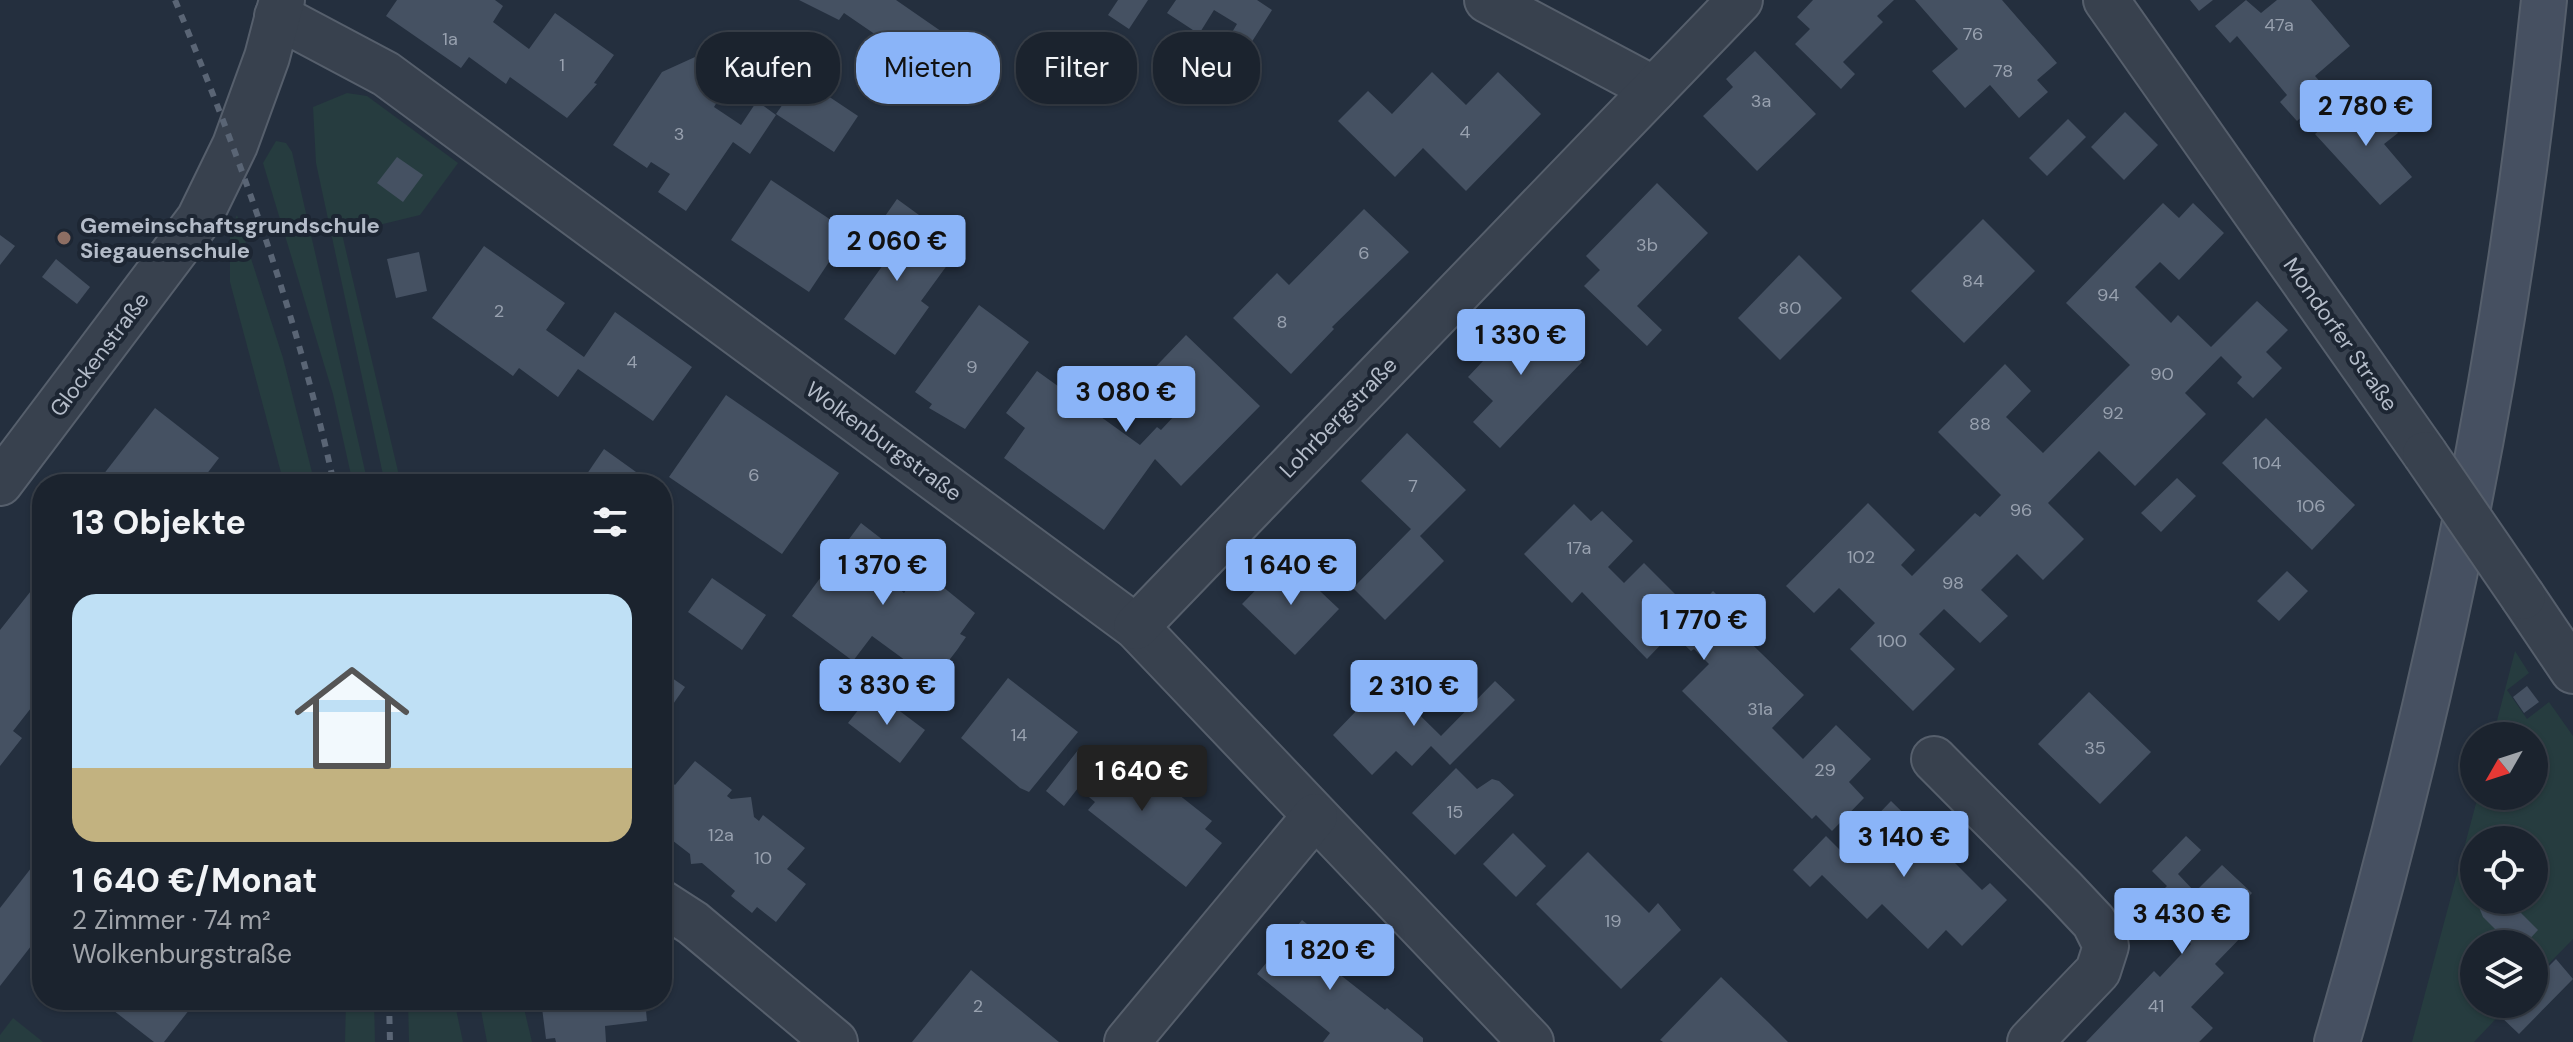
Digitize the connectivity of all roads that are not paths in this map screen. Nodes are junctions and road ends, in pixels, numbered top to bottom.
1 (1487, 0) edge
2 (1740, 0) edge
3 (2106, 0) edge
4 (2544, 0) edge
5 (279, 8) edge
6 (1654, 89) junction
7 (0, 483) edge
8 (1136, 627) junction
9 (2566, 645) edge
10 (1934, 759) dead end
11 (1315, 816) junction
12 (672, 909) edge
13 (835, 1042) edge
14 (1127, 1042) edge
15 (1531, 1042) edge
16 (2030, 1042) edge
17 (2337, 1042) edge

1 - 6 street
2 - 6 street, Lohrbergstraße
3 - 9 street, Mondorfer Straße, bridge
4 - 17 main road
5 - 7 street, Glockenstraße
5 - 8 street, Wolkenburgstraße
6 - 8 street, Lohrbergstraße
8 - 11 street, Wolkenburgstraße
10 - 16 street
11 - 14 street
11 - 15 street, Wolkenburgstraße
12 - 13 street

